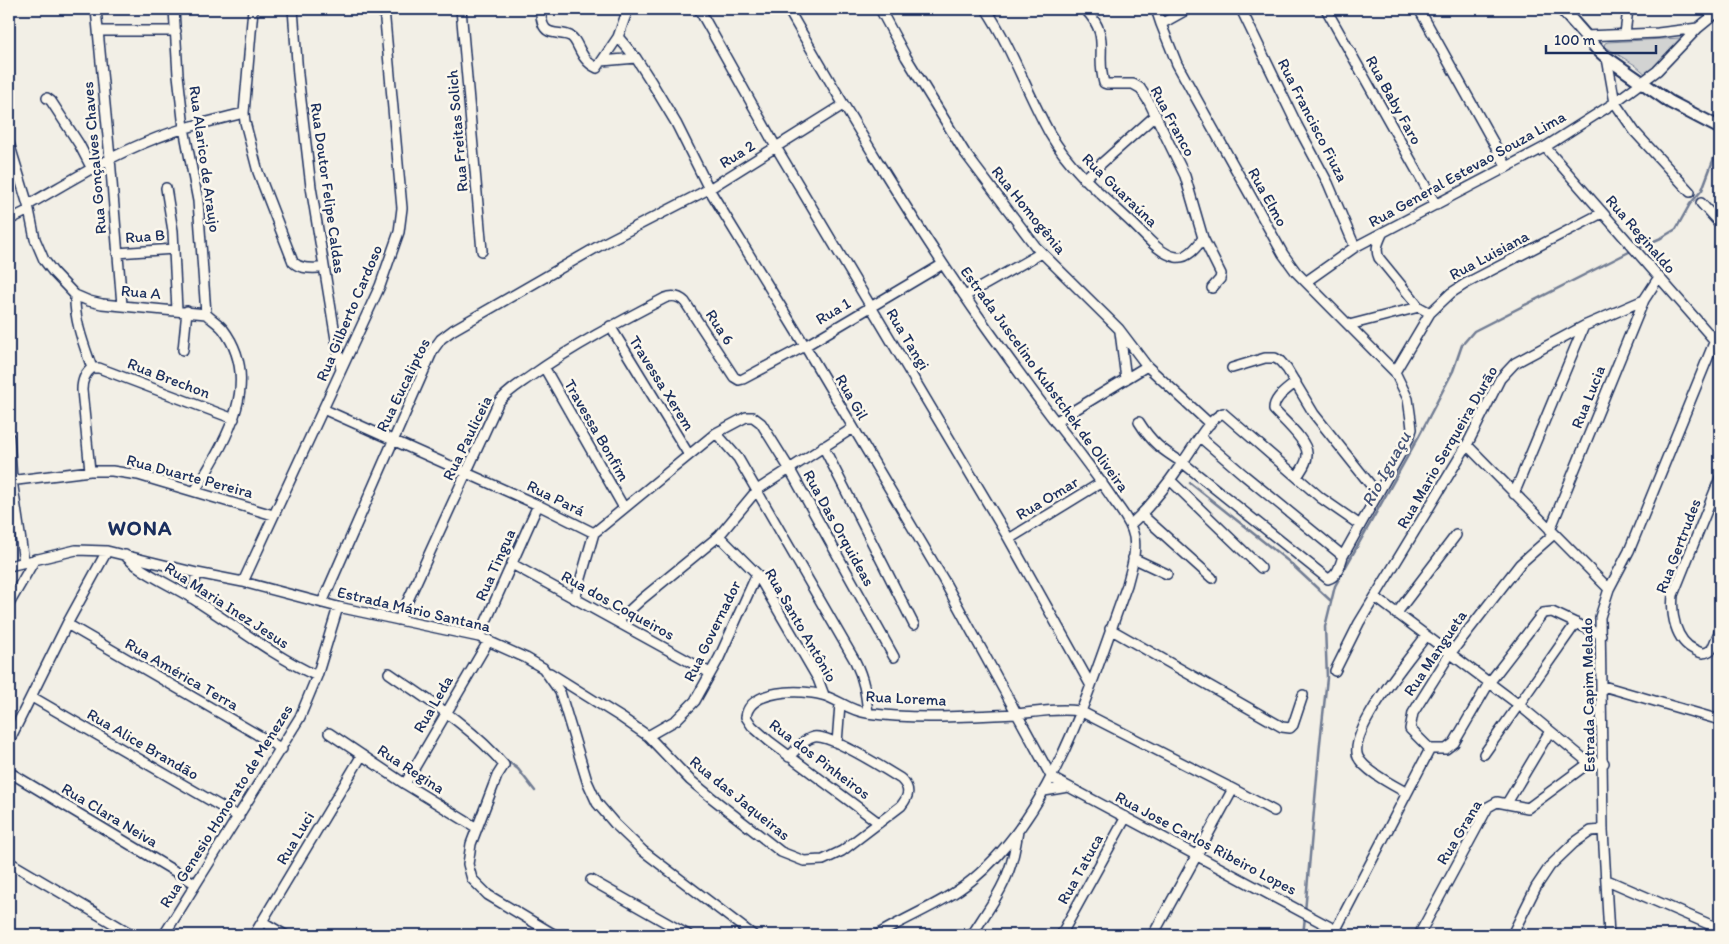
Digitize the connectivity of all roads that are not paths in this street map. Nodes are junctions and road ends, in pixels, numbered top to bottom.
1 (96, 9) edge
2 (174, 9) edge
3 (252, 9) edge
4 (294, 9) edge
5 (384, 9) edge
6 (461, 9) edge
7 (540, 9) edge
8 (628, 9) edge
9 (699, 9) edge
10 (788, 9) edge
11 (880, 9) edge
12 (986, 9) edge
13 (1085, 9) edge
14 (1156, 9) edge
15 (1188, 9) edge
16 (1241, 9) edge
17 (1326, 9) edge
18 (1419, 9) edge
19 (1562, 9) edge
20 (1628, 9) edge
21 (1720, 10) edge
22 (1161, 24) junction
23 (1698, 28) junction
24 (99, 31) junction
25 (176, 31) junction
26 (1625, 34) junction
27 (1585, 36) junction
28 (618, 37) junction
29 (636, 58) junction
30 (1607, 58) junction
31 (600, 65) junction
32 (1642, 83) junction
33 (47, 98) dead end
34 (1614, 103) junction
35 (843, 105) junction
36 (244, 113) junction
37 (1156, 115) junction
38 (184, 128) junction
39 (1720, 128) edge
40 (9, 143) edge
41 (776, 147) junction
42 (1545, 147) junction
43 (110, 158) junction
44 (1507, 167) junction
45 (92, 169) junction
46 (1084, 179) junction
47 (166, 188) dead end
48 (709, 189) junction
49 (1690, 192) dead end
50 (1701, 203) dead end
51 (1436, 205) junction
52 (28, 208) junction
53 (1602, 213) junction
54 (9, 220) edge
55 (645, 223) joint
56 (1720, 224) edge
57 (1382, 234) junction
58 (1203, 238) junction
59 (1355, 247) junction
60 (174, 249) junction
61 (482, 252) dead end
62 (117, 253) junction
63 (1041, 253) junction
64 (943, 264) junction
65 (324, 268) junction
66 (1659, 277) junction
67 (1307, 281) junction
68 (1212, 288) dead end
69 (75, 295) junction
70 (675, 296) joint
71 (965, 296) junction
72 (1644, 300) junction
73 (122, 305) junction
74 (871, 306) junction
75 (1419, 307) junction
76 (176, 310) junction
77 (187, 311) junction
78 (1430, 313) junction
79 (206, 314) junction
80 (1349, 325) junction
81 (610, 326) junction
82 (1584, 326) junction
83 (1720, 328) edge
84 (1119, 329) junction
85 (1715, 341) junction
86 (805, 346) junction
87 (183, 350) dead end
88 (1147, 366) junction
89 (544, 367) junction
90 (92, 368) junction
91 (1232, 368) dead end
92 (341, 370) junction
93 (1395, 372) junction
94 (1126, 378) junction
95 (737, 379) joint
96 (1296, 382) junction
97 (323, 409) junction
98 (753, 417) joint
99 (234, 419) junction
100 (1055, 422) junction
101 (1139, 422) dead end
102 (1210, 424) junction
103 (853, 428) junction
104 (716, 433) junction
105 (9, 437) edge
106 (1200, 437) junction
107 (393, 440) junction
108 (1467, 445) junction
109 (823, 446) junction
110 (689, 455) junction
111 (1183, 463) junction
112 (789, 468) junction
113 (90, 471) junction
114 (466, 473) junction
115 (1297, 477) junction
116 (1720, 478) edge
117 (11, 480) edge
118 (1170, 480) junction
119 (1102, 482) junction
120 (757, 490) junction
121 (195, 491) junction
122 (1377, 493) junction
123 (1514, 494) junction
124 (538, 505) junction
125 (624, 508) junction
126 (273, 514) junction
127 (1142, 514) junction
128 (1130, 525) junction
129 (1360, 525) junction
130 (1552, 532) junction
131 (594, 533) junction
132 (1456, 535) dead end
133 (719, 536) junction
134 (1009, 539) junction
135 (107, 551) junction
136 (125, 555) junction
137 (1343, 556) junction
138 (1133, 558) junction
139 (35, 559) junction
140 (24, 562) junction
141 (512, 564) junction
142 (9, 566) edge
143 (1261, 568) dead end
144 (198, 573) junction
145 (756, 574) junction
146 (1167, 574) dead end
147 (1212, 578) dead end
148 (243, 582) junction
149 (1609, 589) junction
150 (1375, 597) junction
151 (191, 598) junction
152 (575, 599) junction
153 (322, 603) junction
154 (9, 604) edge
155 (338, 607) junction
156 (1396, 614) junction
157 (399, 620) junction
158 (617, 622) junction
159 (1576, 623) junction
160 (67, 624) junction
161 (914, 625) dead end
162 (1110, 629) junction
163 (1720, 630) edge
164 (1601, 635) junction
165 (1426, 636) junction
166 (479, 637) junction
167 (489, 640) junction
168 (1716, 650) edge
169 (1450, 654) junction
170 (894, 657) dead end
171 (543, 668) junction
172 (1335, 671) dead end
173 (389, 673) dead end
174 (710, 673) junction
175 (317, 676) junction
176 (1489, 683) junction
177 (1090, 684) junction
178 (1603, 686) junction
179 (824, 695) junction
180 (1303, 695) dead end
181 (32, 697) junction
182 (840, 704) junction
183 (1519, 706) junction
184 (1080, 711) junction
185 (446, 712) junction
186 (868, 713) junction
187 (1017, 714) junction
188 (746, 717) joint
189 (1720, 720) edge
190 (1550, 731) junction
191 (329, 733) dead end
192 (648, 736) junction
193 (9, 741) edge
194 (837, 743) junction
195 (282, 749) junction
196 (1430, 749) junction
197 (1484, 754) dead end
198 (362, 755) junction
199 (789, 756) junction
200 (1589, 763) junction
201 (1604, 763) junction
202 (9, 772) edge
203 (1052, 778) junction
204 (405, 784) junction
205 (1068, 787) junction
206 (1233, 789) junction
207 (1044, 791) junction
208 (1407, 793) junction
209 (1507, 802) junction
210 (1274, 811) dead end
211 (239, 817) junction
212 (1126, 817) junction
213 (879, 823) junction
214 (477, 828) junction
215 (1018, 830) junction
216 (1604, 830) junction
217 (1198, 855) junction
218 (9, 862) edge
219 (591, 880) dead end
220 (1607, 880) junction
221 (196, 884) junction
222 (262, 922) junction
223 (1718, 931) edge
224 (1334, 933) edge
225 (133, 935) edge
226 (164, 935) edge
227 (254, 935) edge
228 (285, 935) edge
229 (555, 935) edge
230 (688, 935) edge
231 (753, 935) edge
232 (877, 935) edge
233 (972, 935) edge
234 (1062, 935) edge
235 (1153, 935) edge
236 (1345, 935) edge
237 (1419, 935) edge
238 (1512, 935) edge
239 (1609, 935) edge

1 - 24 street, Rua Gonçalves Chaves
2 - 25 street, Rua Alarico de Araujo
3 - 36 street
4 - 65 street, Rua Doutor Felipe Caldas
5 - 92 street, Rua Gilberto Cardoso
6 - 61 street, Rua Freitas Solich
7 - 31 street
8 - 28 street
9 - 41 street, Rua Tangi
10 - 35 street, Estrada Juscelino Kubstchek de Oliveira
11 - 63 street, Rua Homogênia
12 - 46 street, Rua Guaraúna
13 - 37 street, Rua Franco
14 - 22 street, Rua Elmo
15 - 22 street
16 - 59 street, Rua Francisco Fiuza
17 - 51 street, Rua Baby Faro
18 - 44 street
19 - 27 main road
20 - 26 street
21 - 23 street, Rua General Estevao Souza Lima
22 - 67 street, Rua Elmo
23 - 26 street
23 - 32 street, Rua General Estevao Souza Lima
24 - 25 street
24 - 43 street, Rua Gonçalves Chaves
25 - 38 street, Rua Alarico de Araujo
26 - 27 street
27 - 30 main road
28 - 29 street, Rua Gil
28 - 31 street
29 - 31 street
29 - 48 street, Rua Gil
30 - 32 main road
30 - 34 street
32 - 34 street, Rua General Estevao Souza Lima
32 - 39 main road
33 - 45 street
34 - 42 street, Rua General Estevao Souza Lima
34 - 49 street
35 - 41 street, Rua 2
35 - 64 street, Estrada Juscelino Kubstchek de Oliveira
36 - 38 street
36 - 65 street
37 - 46 street
37 - 58 street, Rua Franco
38 - 43 street
38 - 79 street, Rua Alarico de Araujo
40 - 52 street
41 - 48 street, Rua 2
41 - 74 street, Rua Tangi
42 - 44 street, Rua General Estevao Souza Lima
42 - 53 street, Rua Reginaldo
43 - 45 street
43 - 62 street, Rua Gonçalves Chaves
44 - 51 street, Rua General Estevao Souza Lima
45 - 52 street
46 - 58 street, Rua Guaraúna
47 - 60 street
48 - 55 street, Rua 2
48 - 86 street, Rua Gil
50 - 56 street
51 - 57 street, Rua General Estevao Souza Lima
52 - 54 street
52 - 69 street
53 - 66 street, Rua Reginaldo
53 - 78 street, Rua Luisiana
55 - 107 street, Rua Eucaliptos
57 - 59 street, Rua General Estevao Souza Lima
57 - 75 street
58 - 68 street, Rua Franco
59 - 67 street, Rua General Estevao Souza Lima
60 - 62 street, Rua B
60 - 76 street
62 - 73 street, Rua Gonçalves Chaves
63 - 71 street
63 - 84 street, Rua Homogênia
64 - 71 street, Estrada Juscelino Kubstchek de Oliveira
64 - 74 street, Rua 1
65 - 92 street, Rua Doutor Felipe Caldas
66 - 72 street, Rua Lucia
66 - 85 street, Rua Reginaldo
67 - 80 street, Rua Elmo
69 - 73 street, Rua A
69 - 90 street
70 - 81 street, Rua Pauliceia
70 - 95 street, Rua 6
71 - 100 street, Estrada Juscelino Kubstchek de Oliveira
72 - 82 street, Rua Mario Serqueira Durão
72 - 130 street, Rua Lucia
73 - 76 street, Rua A
74 - 86 street, Rua 1
74 - 134 street, Rua Tangi
75 - 78 street
75 - 80 street
76 - 77 street, Rua A
77 - 79 street, Rua A
77 - 87 street
78 - 93 street, Rua Luisiana
79 - 99 street
80 - 93 street, Rua Elmo
81 - 89 street, Rua Pauliceia
81 - 110 street, Travessa Xerem
82 - 108 street, Rua Mario Serqueira Durão
82 - 123 street
83 - 85 street, Estrada Capim Melado
84 - 88 street, Rua Homogênia
84 - 94 street
85 - 149 street, Estrada Capim Melado
86 - 95 street, Rua 1
86 - 103 street, Rua Gil
88 - 94 street
88 - 102 street, Rua Homogênia
89 - 114 street, Rua Pauliceia
89 - 125 street, Travessa Bonfim
90 - 99 street, Rua Brechon
90 - 113 street
91 - 96 street
92 - 97 street, Rua Gilberto Cardoso
93 - 122 street, Rua Elmo
94 - 100 street
96 - 115 street
96 - 122 street
97 - 107 street, Rua Pará
97 - 126 street, Rua Gilberto Cardoso
98 - 104 street, Rua Pará
98 - 112 street, Rua Das Orquideas
99 - 121 street
100 - 119 street, Estrada Juscelino Kubstchek de Oliveira
101 - 111 street
102 - 106 street
102 - 115 street
103 - 109 street
103 - 187 street, Rua Gil
104 - 110 street, Rua Pará
104 - 120 street
105 - 117 street
106 - 111 street
106 - 137 street
107 - 114 street, Rua Pará
107 - 153 street, Rua Eucaliptos
108 - 123 street
108 - 150 street, Rua Mario Serqueira Durão
109 - 112 street
109 - 161 street
110 - 125 street, Rua Pará
111 - 118 street
111 - 137 street, Rua Elmo
112 - 120 street
112 - 170 street, Rua Das Orquideas
113 - 117 street, Rua Duarte Pereira
113 - 121 street, Rua Duarte Pereira
114 - 124 street, Rua Pará
114 - 157 street, Rua Pauliceia
115 - 129 street
116 - 168 street, Rua Gertrudes
117 - 140 street
118 - 127 street
118 - 143 street
119 - 128 street, Estrada Juscelino Kubstchek de Oliveira
119 - 134 street, Rua Omar
120 - 133 street
120 - 186 street
121 - 126 street, Rua Duarte Pereira
122 - 129 street, Rua Elmo
123 - 130 street
124 - 131 street, Rua Pará
124 - 141 street, Rua Tingua
125 - 131 street, Rua Pará
126 - 148 street, Rua Gilberto Cardoso
127 - 128 street
127 - 147 street
128 - 138 street, Estrada Juscelino Kubstchek de Oliveira
129 - 137 street, Rua Elmo
130 - 149 street
130 - 169 street, Rua Mangueta
131 - 152 street
132 - 156 street
133 - 145 street, Rua Santo Antônio
133 - 158 street
134 - 177 street, Rua Tangi
135 - 136 street, Estrada Mário Santana
135 - 139 street, Estrada Mário Santana
135 - 160 street
136 - 144 street, Estrada Mário Santana
136 - 151 street, Rua Maria Inez Jesus
138 - 146 street
138 - 162 street, Estrada Juscelino Kubstchek de Oliveira
139 - 140 street, Estrada Mário Santana
139 - 154 street
140 - 142 street, Estrada Mário Santana
141 - 152 street, Rua dos Coqueiros
141 - 166 street, Rua Tingua
144 - 148 street, Estrada Mário Santana
144 - 151 street
145 - 174 street, Rua Governador
145 - 179 street, Rua Santo Antônio
148 - 153 street, Estrada Mário Santana
149 - 164 street, Estrada Capim Melado
150 - 156 street
150 - 172 street, Rua Mario Serqueira Durão
151 - 175 street, Rua Maria Inez Jesus
152 - 158 street, Rua dos Coqueiros
153 - 155 street, Estrada Mário Santana
155 - 157 street, Estrada Mário Santana
155 - 175 street, Rua Genesio Honorato de Menezes
156 - 165 street
157 - 166 street, Estrada Mário Santana
158 - 174 street, Rua dos Coqueiros
159 - 164 street
159 - 176 street
159 - 183 street
160 - 181 street
160 - 195 street, Rua América Terra
162 - 177 street, Estrada Juscelino Kubstchek de Oliveira
162 - 180 street
163 - 168 street
164 - 178 street, Estrada Capim Melado
165 - 169 street
165 - 208 street
166 - 167 street, Estrada Mário Santana
167 - 171 street, Estrada Mário Santana
167 - 185 street, Rua Leda
169 - 176 street
169 - 196 street, Rua Mangueta
171 - 192 street, Rua das Jaqueiras
171 - 231 street, Estrada Mário Santana
173 - 185 street
174 - 192 street, Rua Governador
175 - 195 street, Rua Genesio Honorato de Menezes
176 - 183 street
176 - 196 street
177 - 184 street, Estrada Juscelino Kubstchek de Oliveira
178 - 189 street
178 - 201 street, Estrada Capim Melado
179 - 182 street, Rua Lorema
179 - 188 street, Rua Lorema
181 - 193 street
181 - 211 street, Rua Alice Brandão
182 - 186 street, Rua Lorema
182 - 194 street
183 - 190 street
183 - 197 street
184 - 187 street, Rua Lorema
184 - 203 street, Estrada Juscelino Kubstchek de Oliveira
184 - 206 street
185 - 204 street, Rua Leda
185 - 214 street
186 - 187 street, Rua Lorema
187 - 203 street, Rua Gil
188 - 199 street, Rua dos Pinheiros
190 - 200 street
190 - 209 street
191 - 198 street, Rua Regina
192 - 213 street, Rua das Jaqueiras
194 - 199 street
194 - 213 street, Rua das Jaqueiras
195 - 211 street, Rua Genesio Honorato de Menezes
196 - 208 street
198 - 204 street, Rua Regina
198 - 222 street, Rua Luci
199 - 213 street, Rua dos Pinheiros
200 - 201 street
200 - 209 street, Rua Grana
201 - 216 street, Estrada Capim Melado
202 - 221 street, Rua Clara Neiva
203 - 205 street, Rua Jose Carlos Ribeiro Lopes
203 - 207 street, Estrada Juscelino Kubstchek de Oliveira
204 - 214 street, Rua Regina
205 - 207 street
205 - 212 street, Rua Jose Carlos Ribeiro Lopes
206 - 210 street
206 - 217 street
207 - 215 street, Estrada Juscelino Kubstchek de Oliveira
208 - 224 street
209 - 237 street, Rua Grana
211 - 221 street, Rua Genesio Honorato de Menezes
212 - 217 street, Rua Jose Carlos Ribeiro Lopes
212 - 234 street, Rua Tatuca
214 - 229 street
215 - 232 street, Estrada Juscelino Kubstchek de Oliveira
215 - 233 street
216 - 220 street, Estrada Capim Melado
216 - 238 street
217 - 224 street, Rua Jose Carlos Ribeiro Lopes
217 - 235 street
218 - 225 street
219 - 230 street
220 - 223 street
220 - 239 street, Estrada Capim Melado
221 - 226 street, Rua Genesio Honorato de Menezes
222 - 227 street, Rua Luci
222 - 228 street
224 - 236 street, Rua Jose Carlos Ribeiro Lopes

